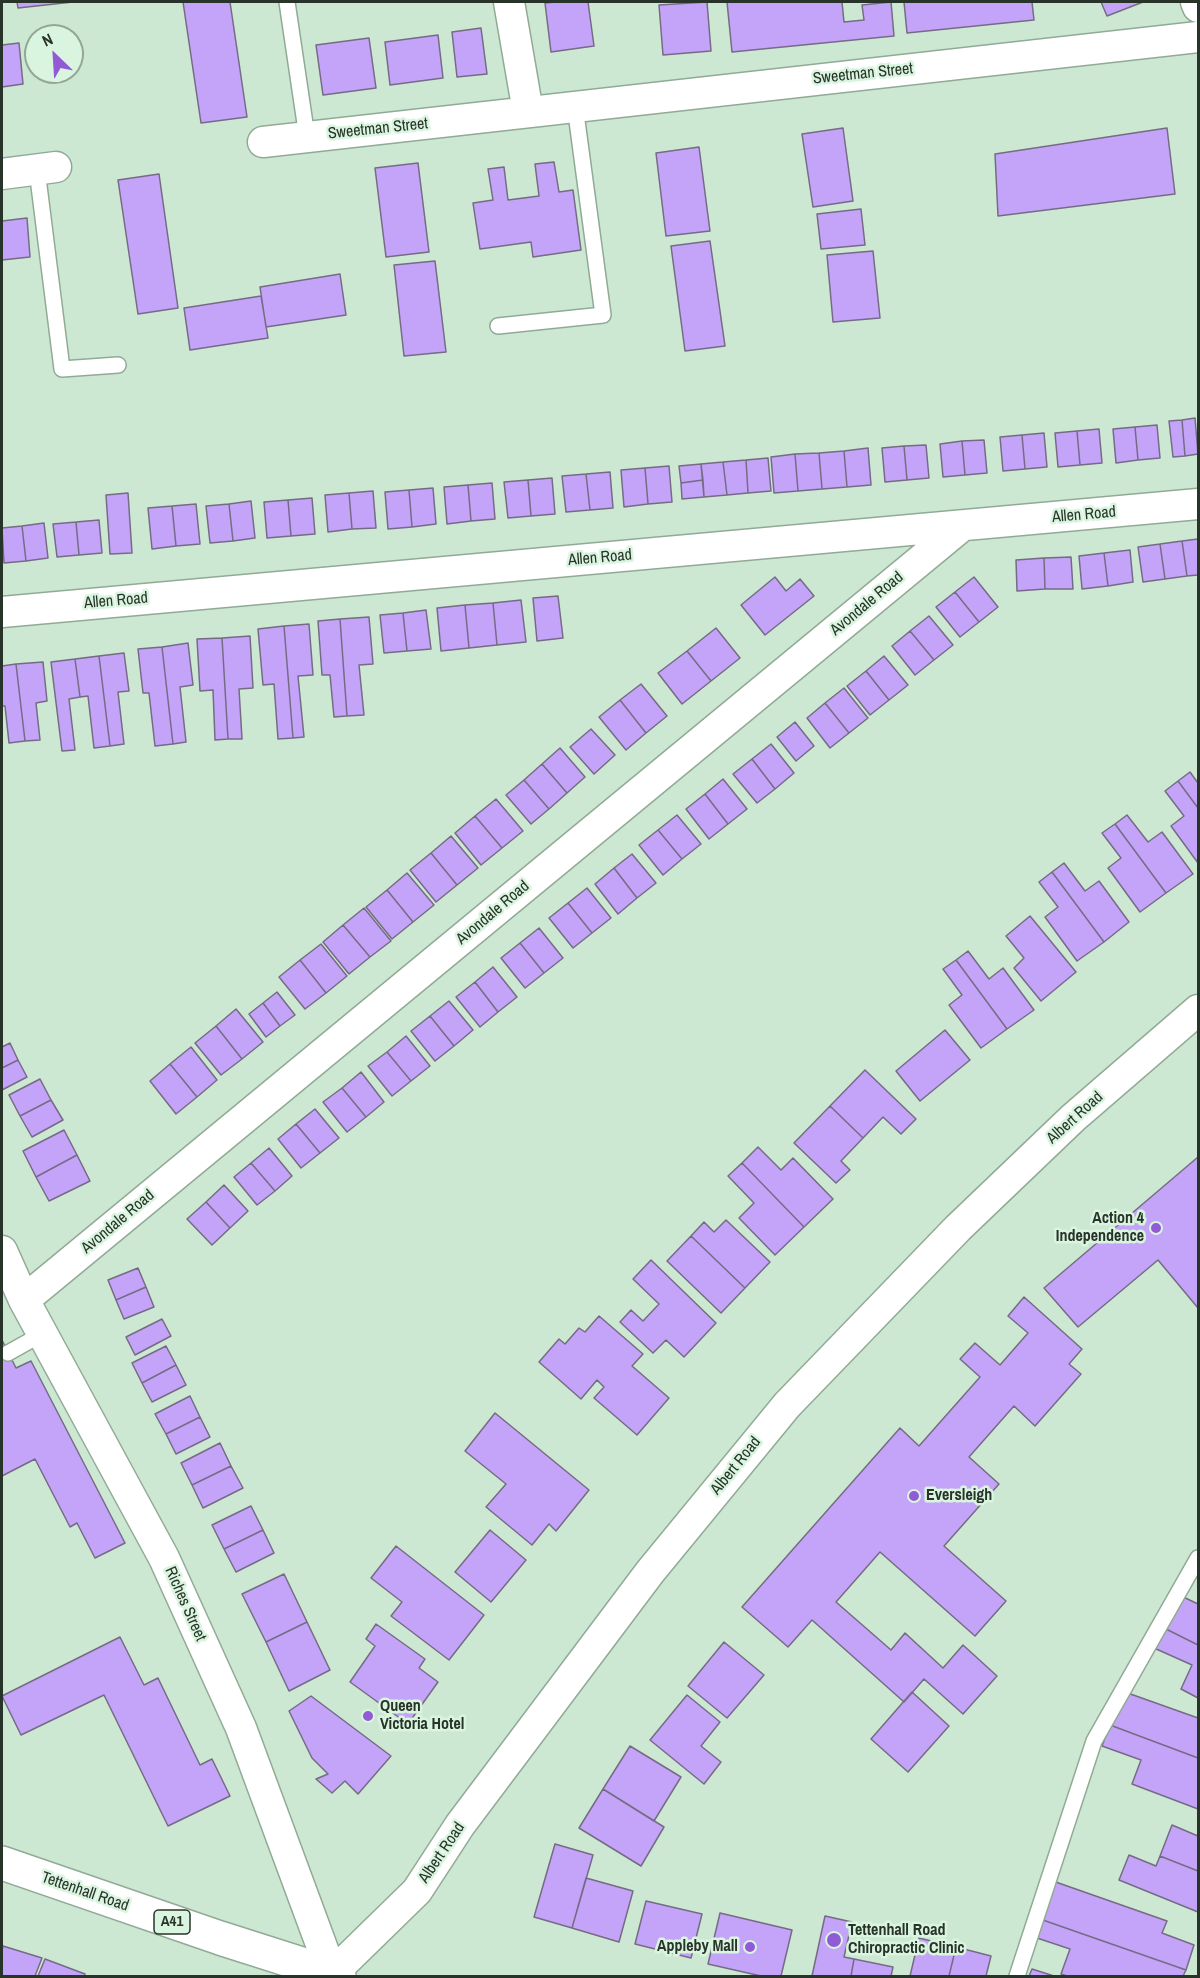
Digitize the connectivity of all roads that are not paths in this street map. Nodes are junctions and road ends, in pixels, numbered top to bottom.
1 (287, 2) edge
2 (509, 2) edge
3 (1196, 2) edge
4 (1198, 8) edge
5 (1198, 37) edge
6 (575, 106) junction
7 (528, 112) junction
8 (307, 136) junction
9 (263, 142) dead end
10 (47, 168) joint
11 (2, 174) edge
12 (498, 326) dead end
13 (118, 365) dead end
14 (1198, 504) edge
15 (962, 526) junction
16 (2, 612) edge
17 (1198, 1010) edge
18 (2, 1251) edge
19 (24, 1300) junction
20 (42, 1334) junction
21 (8, 1353) dead end
22 (1198, 1557) edge
23 (2, 1863) edge
24 (336, 1975) edge
25 (1017, 1977) edge

1 - 8 lane
2 - 7 street
3 - 4 street
5 - 6 street, Sweetman Street
6 - 7 street, Sweetman Street
6 - 12 lane
7 - 8 street, Sweetman Street
8 - 9 street, Sweetman Street
10 - 11 street
10 - 13 lane
14 - 15 street, Allen Road
15 - 16 street, Allen Road
15 - 19 street, Avondale Road
17 - 24 street, Albert Road
18 - 19 street, Riches Street
19 - 20 street, Riches Street
20 - 21 lane
20 - 24 street, Riches Street
22 - 25 lane
23 - 24 highway, Tettenhall Road / A41

